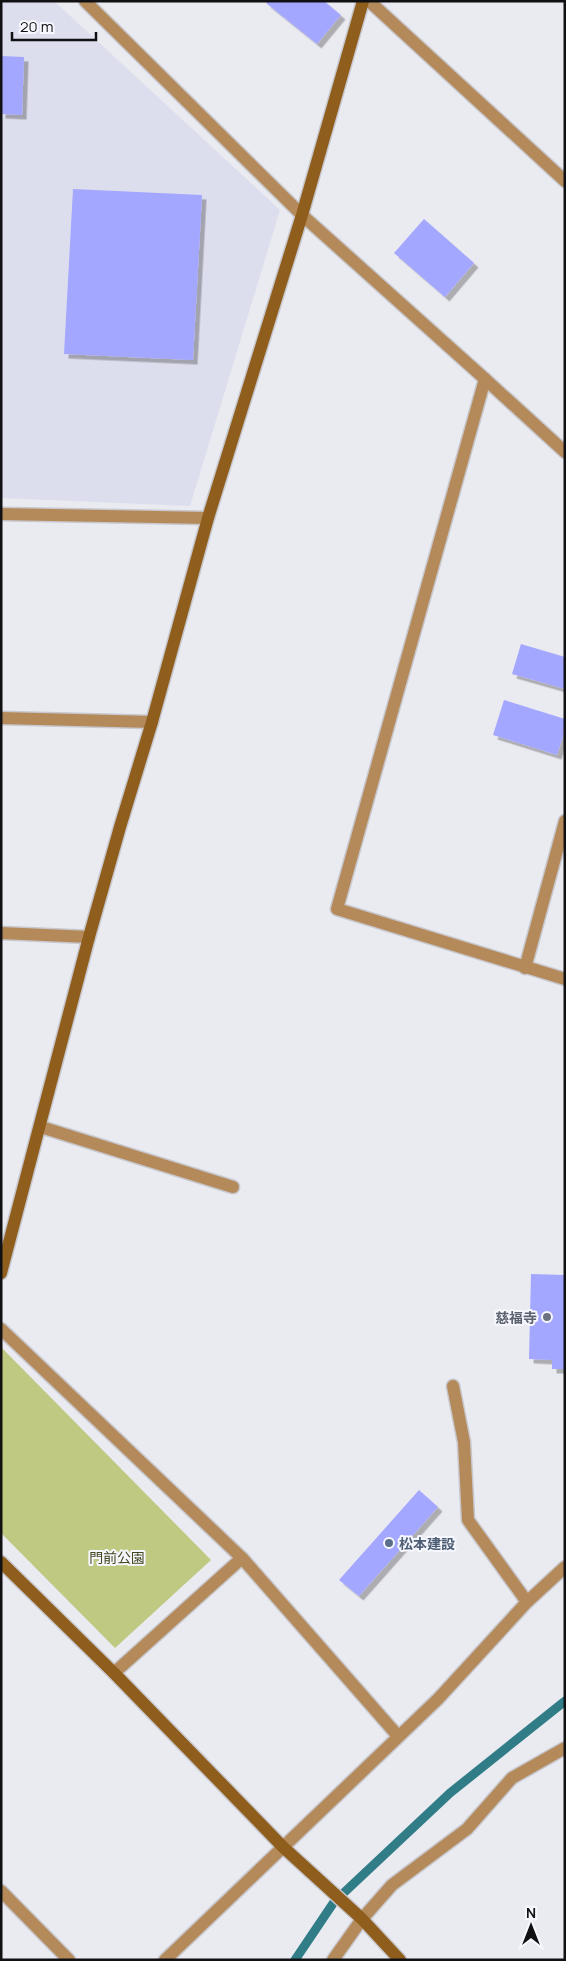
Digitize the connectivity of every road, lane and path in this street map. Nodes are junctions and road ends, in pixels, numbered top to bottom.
1 (85, 1) edge
2 (363, 1) edge
3 (368, 1) edge
4 (565, 181) edge
5 (302, 216) junction
6 (485, 378) junction
7 (565, 452) edge
8 (1, 514) edge
9 (208, 518) junction
10 (1, 718) edge
11 (152, 722) junction
12 (565, 821) edge
13 (1, 933) edge
14 (89, 937) junction
15 (525, 968) junction
16 (565, 979) edge
17 (41, 1127) junction
18 (233, 1187) dead end
19 (1, 1273) edge
20 (1, 1329) edge
21 (453, 1386) dead end
22 (242, 1558) junction
23 (1, 1562) edge
24 (565, 1567) edge
25 (527, 1602) junction
26 (114, 1673) junction
27 (398, 1736) junction
28 (565, 1748) edge
29 (284, 1847) junction
30 (1, 1891) edge
31 (362, 1920) junction
32 (69, 1960) edge
33 (165, 1960) edge
34 (334, 1960) edge
35 (400, 1960) edge

1 - 5 street
2 - 5 street
3 - 4 street
5 - 6 street
5 - 9 street
6 - 7 street
6 - 15 street
8 - 9 street
9 - 11 street
10 - 11 street
11 - 14 street
12 - 15 street
13 - 14 street
14 - 17 street
15 - 16 street
17 - 18 street
17 - 19 street
20 - 22 street
21 - 25 street
22 - 26 street
22 - 27 street
23 - 26 street
24 - 25 street
25 - 27 street
26 - 29 street
27 - 29 street
28 - 31 street
29 - 31 street
29 - 33 street
30 - 32 street
31 - 34 street
31 - 35 street

